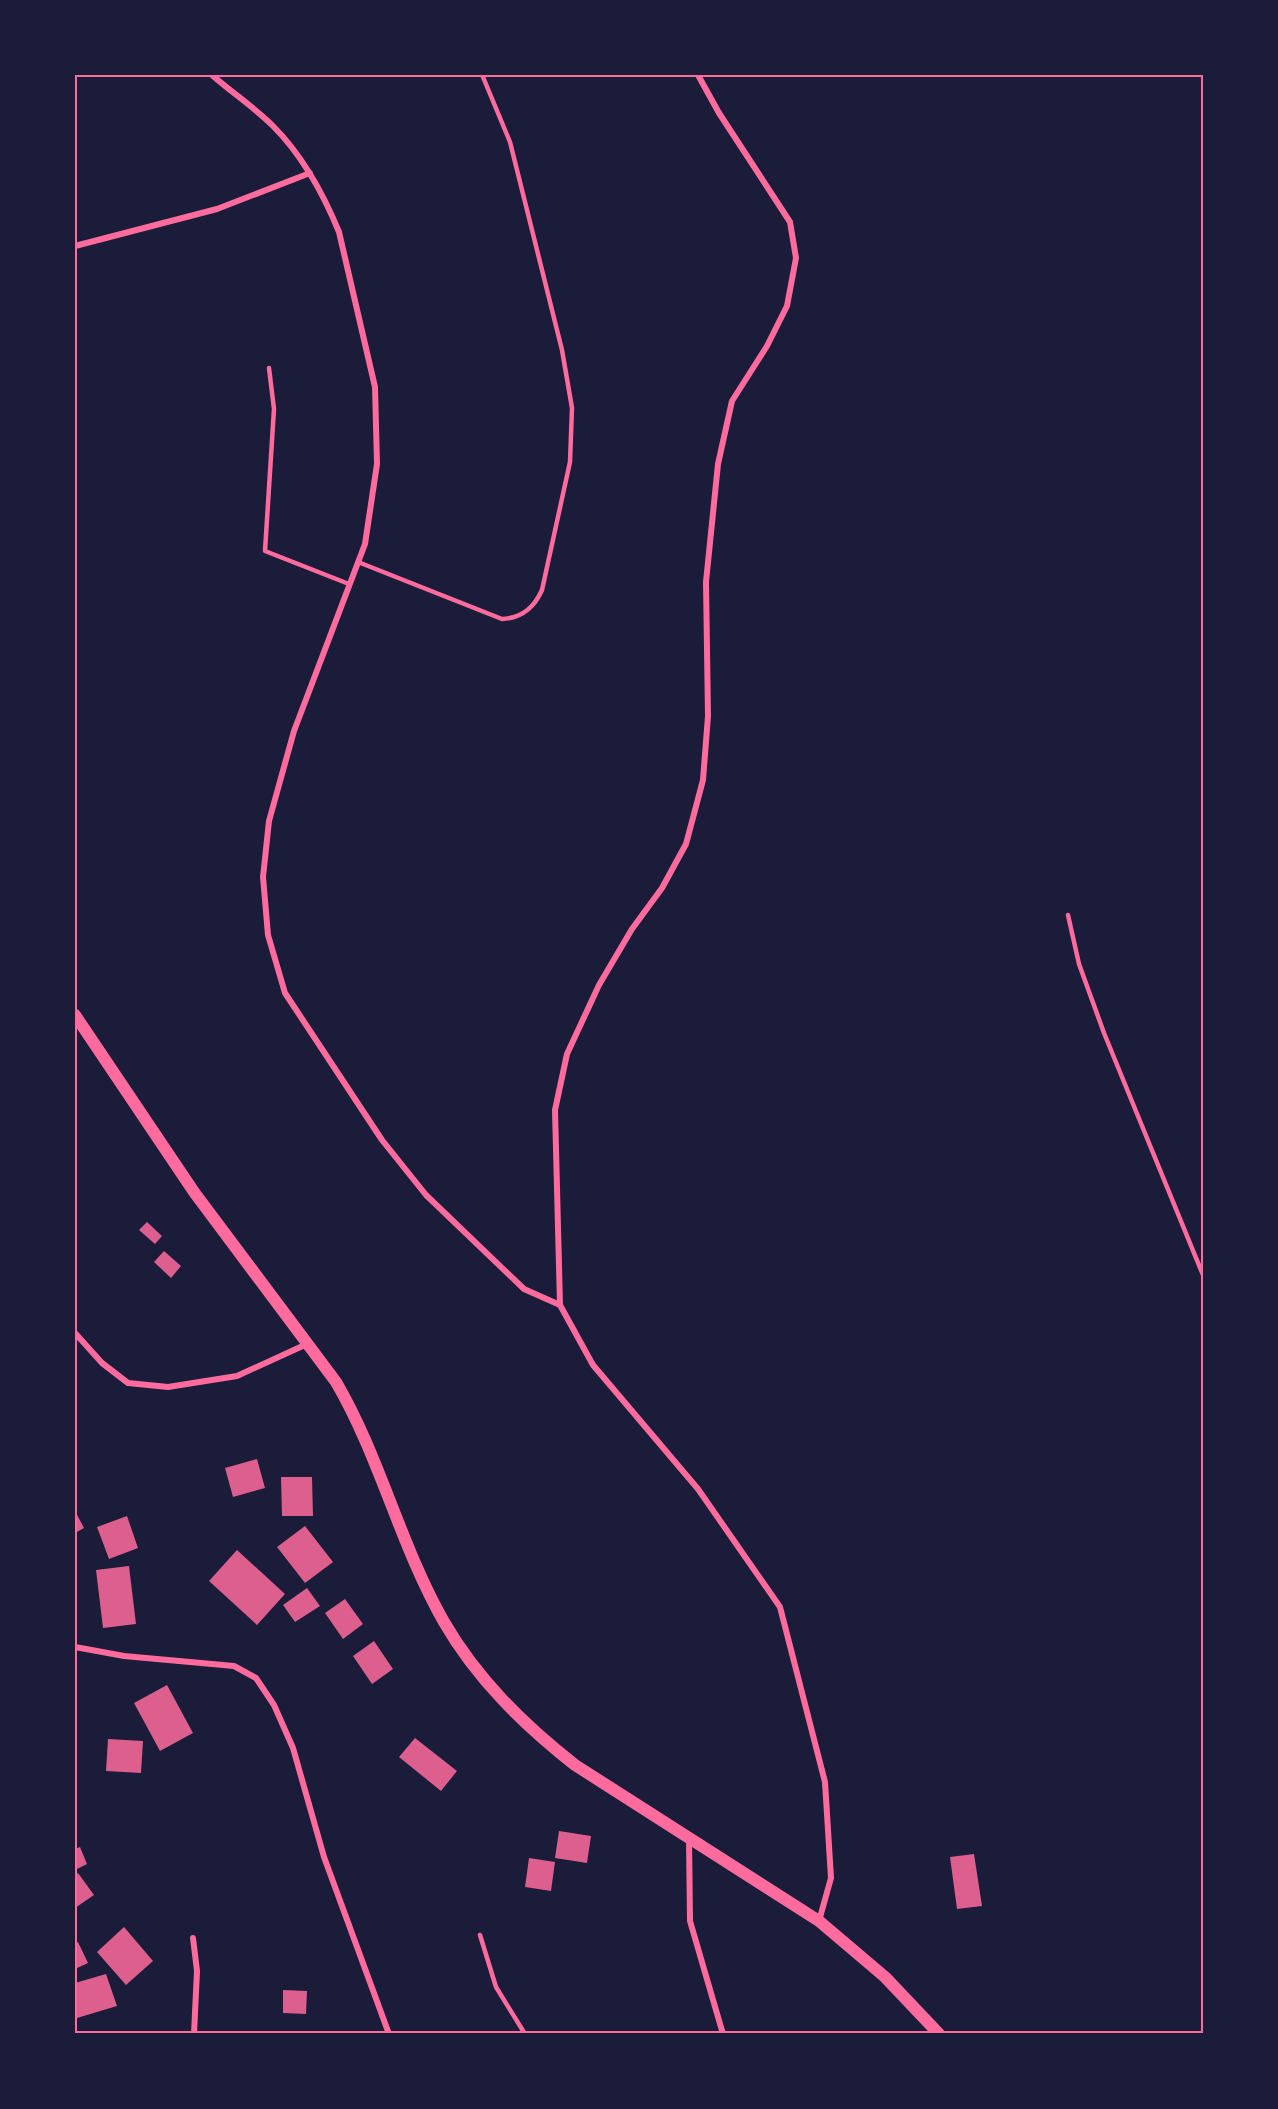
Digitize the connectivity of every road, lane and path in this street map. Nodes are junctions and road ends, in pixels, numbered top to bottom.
1 (212, 75) edge
2 (698, 75) edge
3 (483, 77) dead end
4 (310, 173) junction
5 (75, 246) edge
6 (269, 368) dead end
7 (358, 562) junction
8 (349, 584) junction
9 (1068, 915) dead end
10 (75, 1015) edge
11 (1203, 1275) edge
12 (560, 1305) junction
13 (75, 1333) edge
14 (308, 1343) junction
15 (75, 1647) edge
16 (689, 1836) junction
17 (819, 1921) junction
18 (480, 1935) dead end
19 (193, 1938) dead end
20 (194, 2034) edge
21 (389, 2034) edge
22 (525, 2034) edge
23 (723, 2034) edge
24 (939, 2034) edge

1 - 4 street
2 - 12 street
3 - 7 lane
4 - 5 street
4 - 7 street
6 - 8 lane
7 - 8 street
8 - 12 street
9 - 11 lane
10 - 14 main road
12 - 17 street
13 - 14 street
14 - 16 main road
15 - 21 street
16 - 17 main road
16 - 23 street
17 - 24 main road
18 - 22 lane
19 - 20 street

